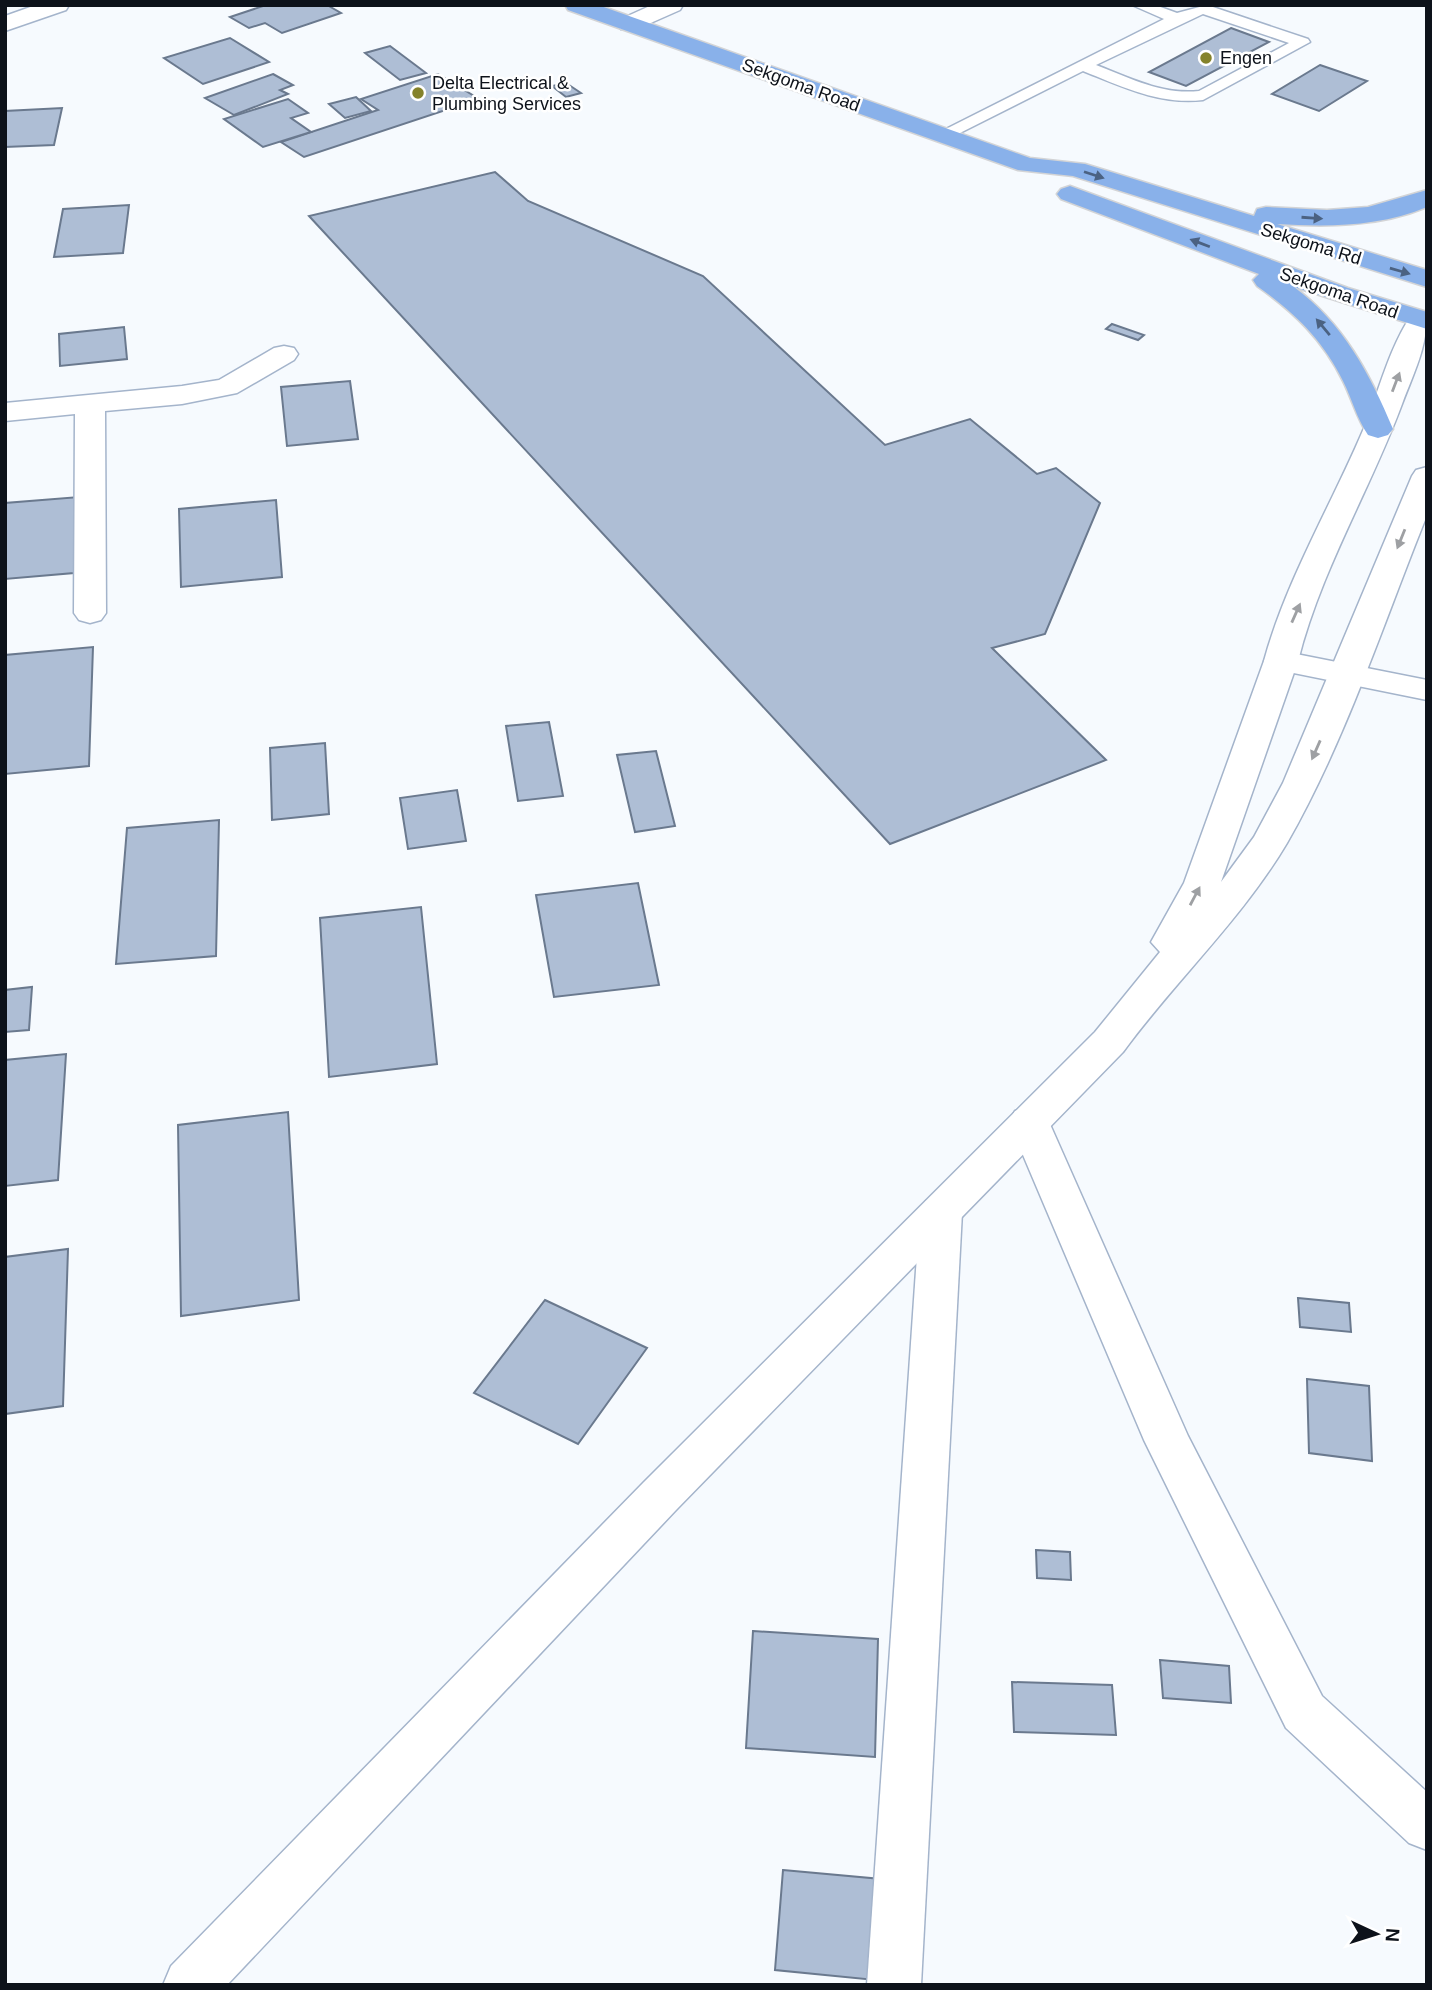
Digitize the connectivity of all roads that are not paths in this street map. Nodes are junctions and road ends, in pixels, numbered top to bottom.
1 (58, 5) edge
2 (576, 5) edge
3 (672, 5) edge
4 (1140, 5) edge
5 (1179, 19) junction
6 (5, 24) edge
7 (629, 24) junction
8 (1084, 66) junction
9 (942, 135) junction
10 (1027, 165) junction
11 (1427, 198) edge
12 (1195, 207) junction
13 (1229, 254) junction
14 (1427, 279) edge
15 (1425, 313) edge
16 (284, 354) dead end
17 (90, 404) junction
18 (5, 412) edge
19 (1378, 429) junction
20 (1427, 475) edge
21 (90, 613) dead end
22 (1281, 661) junction
23 (1347, 674) junction
24 (1427, 690) edge
25 (1140, 1000) junction
26 (1029, 1122) junction
27 (941, 1212) junction
28 (1427, 1826) edge
29 (190, 1985) edge
30 (894, 1985) edge

1 - 6 street
2 - 7 highway, Sekgoma Road
3 - 7 street
4 - 5 lane
5 - 8 lane
5 - 8 lane
7 - 9 highway, Sekgoma Road
8 - 9 lane
9 - 10 highway, Sekgoma Road
10 -> 12 highway, Sekgoma Road
13 -> 10 highway, Sekgoma Road
12 -> 11 highway
12 -> 14 highway, Sekgoma Rd
13 - 15 highway, Sekgoma Road
19 -> 13 highway
19 -> 15 street
16 - 17 street
17 - 18 street
17 - 21 street
22 -> 19 street
20 -> 23 street
22 - 23 street
25 -> 22 street
23 - 24 street
23 -> 25 street
25 - 26 street
26 - 27 street
26 - 28 street
27 - 29 street
27 - 30 street

